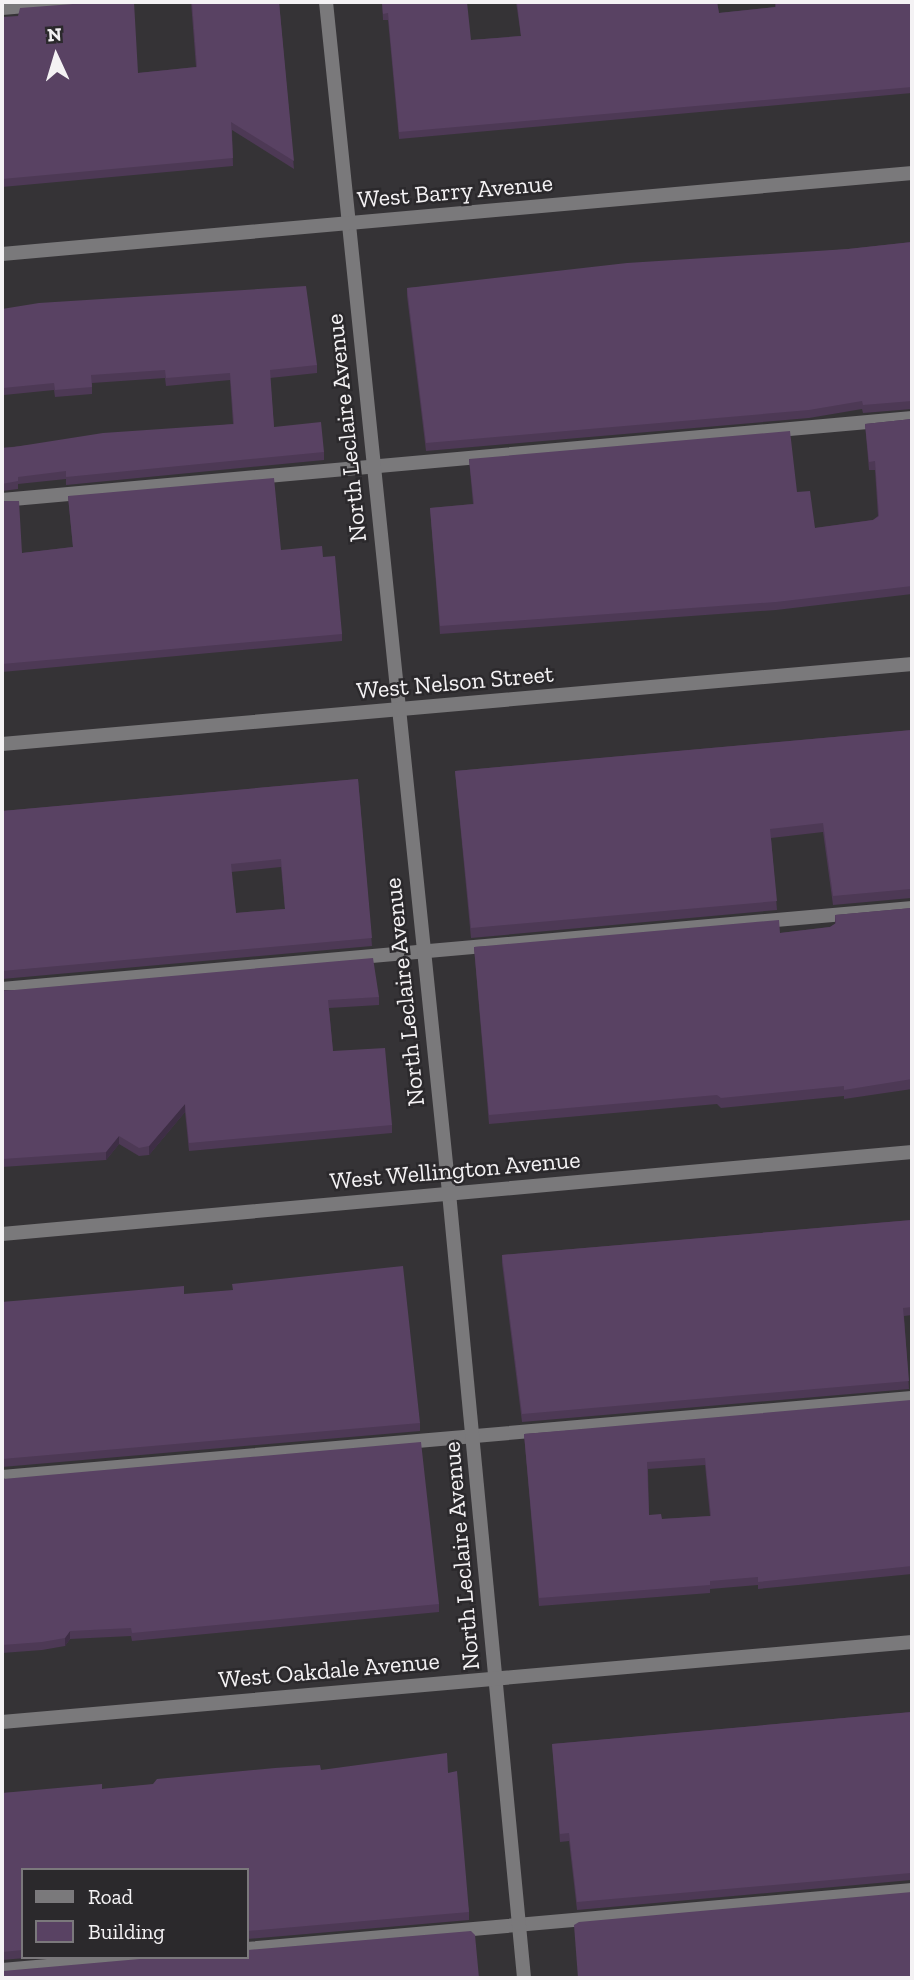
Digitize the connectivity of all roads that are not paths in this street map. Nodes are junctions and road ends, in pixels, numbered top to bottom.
1 (72, 2) edge
2 (326, 2) edge
3 (2, 8) edge
4 (912, 173) edge
5 (348, 224) junction
6 (2, 254) edge
7 (912, 418) edge
8 (373, 467) junction
9 (2, 500) edge
10 (912, 664) edge
11 (397, 709) junction
12 (2, 744) edge
13 (912, 908) edge
14 (423, 950) junction
15 (2, 989) edge
16 (912, 1152) edge
17 (449, 1193) junction
18 (2, 1234) edge
19 (912, 1398) edge
20 (472, 1437) junction
21 (2, 1477) edge
22 (912, 1642) edge
23 (495, 1679) junction
24 (2, 1722) edge
25 (912, 1890) edge
26 (519, 1926) junction
27 (248, 1949) edge
28 (127, 1959) edge
29 (2, 1970) edge
30 (524, 1978) edge

1 - 3 street
2 - 5 street, North Leclaire Avenue
4 - 5 street, West Barry Avenue
5 - 6 street, West Barry Avenue
5 - 8 street, North Leclaire Avenue
7 - 8 street
8 - 9 street
8 - 11 street, North Leclaire Avenue
10 - 11 street, West Nelson Street
11 - 12 street, West Nelson Street
11 - 14 street, North Leclaire Avenue
13 - 14 street
14 - 15 street
14 - 17 street, North Leclaire Avenue
16 - 17 street, West Wellington Avenue
17 - 18 street, West Wellington Avenue
17 - 20 street, North Leclaire Avenue
19 - 20 street
20 - 21 street
20 - 23 street, North Leclaire Avenue
22 - 23 street, West Oakdale Avenue
23 - 24 street, West Oakdale Avenue
23 - 26 street, North Leclaire Avenue
25 - 26 street
26 - 27 street
26 - 30 street, North Leclaire Avenue
28 - 29 street

